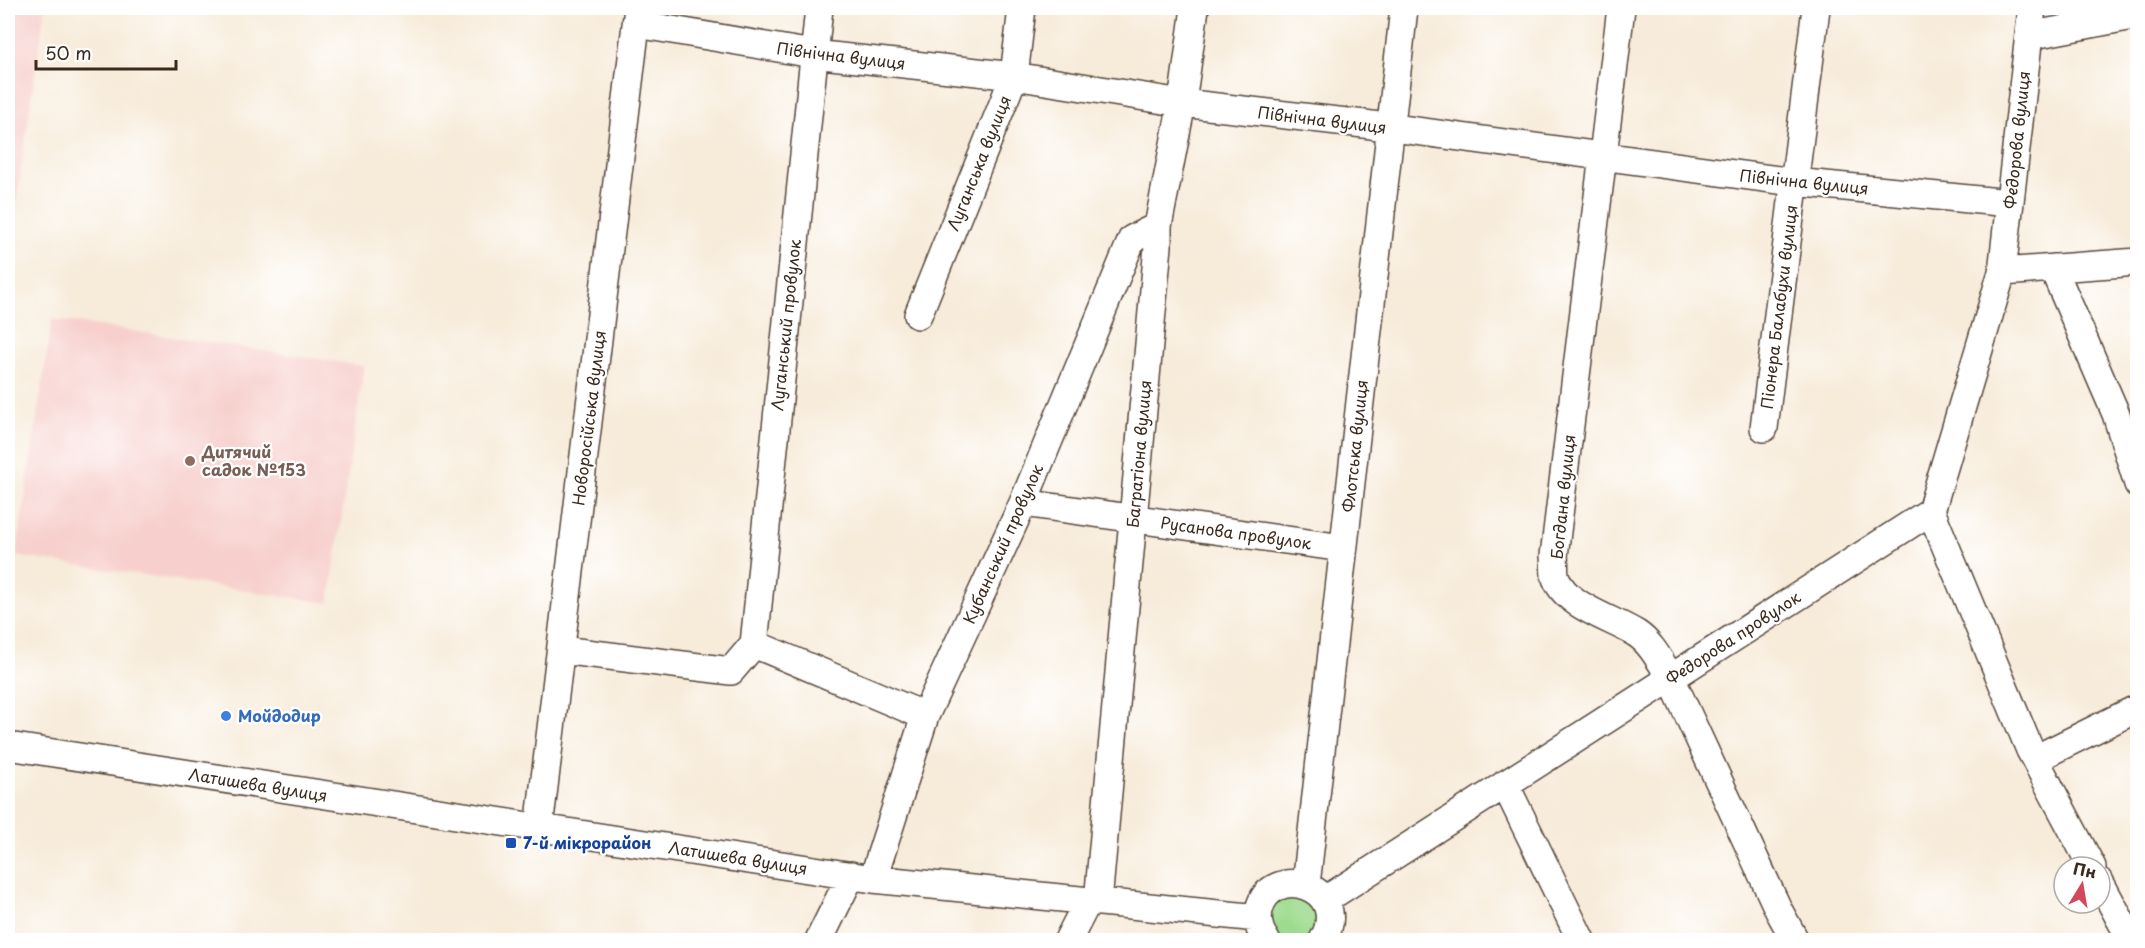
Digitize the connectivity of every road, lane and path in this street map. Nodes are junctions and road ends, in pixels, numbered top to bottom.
1 (819, 8) edge
2 (1022, 8) edge
3 (1195, 8) edge
4 (1404, 8) edge
5 (1621, 8) edge
6 (1816, 8) edge
7 (2032, 8) edge
8 (2138, 15) edge
9 (638, 16) edge
10 (2029, 36) junction
11 (813, 54) junction
12 (1014, 76) junction
13 (1182, 103) junction
14 (1390, 128) junction
15 (1602, 157) junction
16 (1794, 182) junction
17 (2010, 203) junction
18 (1158, 226) junction
19 (2138, 262) edge
20 (2053, 268) junction
21 (2002, 272) junction
22 (918, 315) dead end
23 (1764, 428) dead end
24 (2138, 484) edge
25 (1023, 503) junction
26 (1931, 511) junction
27 (1133, 519) junction
28 (1343, 548) junction
29 (754, 644) junction
30 (561, 650) junction
31 (1671, 678) junction
32 (2138, 708) edge
33 (926, 716) junction
34 (8, 746) edge
35 (2035, 759) junction
36 (1505, 784) junction
37 (539, 828) junction
38 (2086, 855) edge
39 (862, 877) junction
40 (1315, 893) junction
41 (1093, 901) junction
42 (2112, 904) edge
43 (1262, 929) edge
44 (819, 940) edge
45 (1068, 940) edge
46 (1323, 940) edge
47 (1581, 940) edge
48 (1795, 940) edge
49 (2131, 940) edge

1 - 11 street, Луганський провулок
2 - 12 street, Луганська вулиця
3 - 13 street, Багратіона вулиця
4 - 14 street, Флотська вулиця
5 - 15 street, Богдана вулиця
6 - 16 street, Піонера Балабухи вулиця
7 - 10 street, Федорова вулиця
8 - 10 street
9 - 11 street, Північна вулиця
9 - 30 street, Новоросійська вулиця
10 - 17 street, Федорова вулиця
11 - 12 street, Північна вулиця
11 - 29 street, Луганський провулок
12 - 13 street, Північна вулиця
12 - 22 street, Луганська вулиця
13 - 14 street, Північна вулиця
13 - 18 street, Багратіона вулиця
14 - 15 street, Північна вулиця
14 - 28 street, Флотська вулиця
15 - 16 street, Північна вулиця
15 - 31 street, Богдана вулиця
16 - 17 street, Північна вулиця
16 - 23 street, Піонера Балабухи вулиця
17 - 21 street, Федорова вулиця
18 - 25 street, Кубанський провулок
18 - 27 street, Багратіона вулиця
19 - 20 street
20 - 21 street
20 - 24 street
21 - 26 street
25 - 27 street, Русанова провулок
25 - 33 street, Кубанський провулок
26 - 31 street, Федорова провулок
26 - 35 street
27 - 28 street, Русанова провулок
27 - 41 street, Багратіона вулиця
28 - 40 street, Флотська вулиця
29 - 30 street
29 - 33 street
30 - 37 street, Новоросійська вулиця
31 - 36 street, Федорова провулок
31 - 48 street, Богдана вулиця
32 - 35 street
33 - 39 street, Кубанський провулок
34 - 37 street, Латишева вулиця
35 - 38 street
36 - 40 street, Федорова провулок
36 - 47 street
37 - 39 street, Латишева вулиця
39 - 41 street, Латишева вулиця
39 - 44 street, Кубанський провулок
40 - 43 street
40 - 46 street, Флотська вулиця
41 - 43 street, Латишева вулиця
41 - 45 street
42 - 49 street

